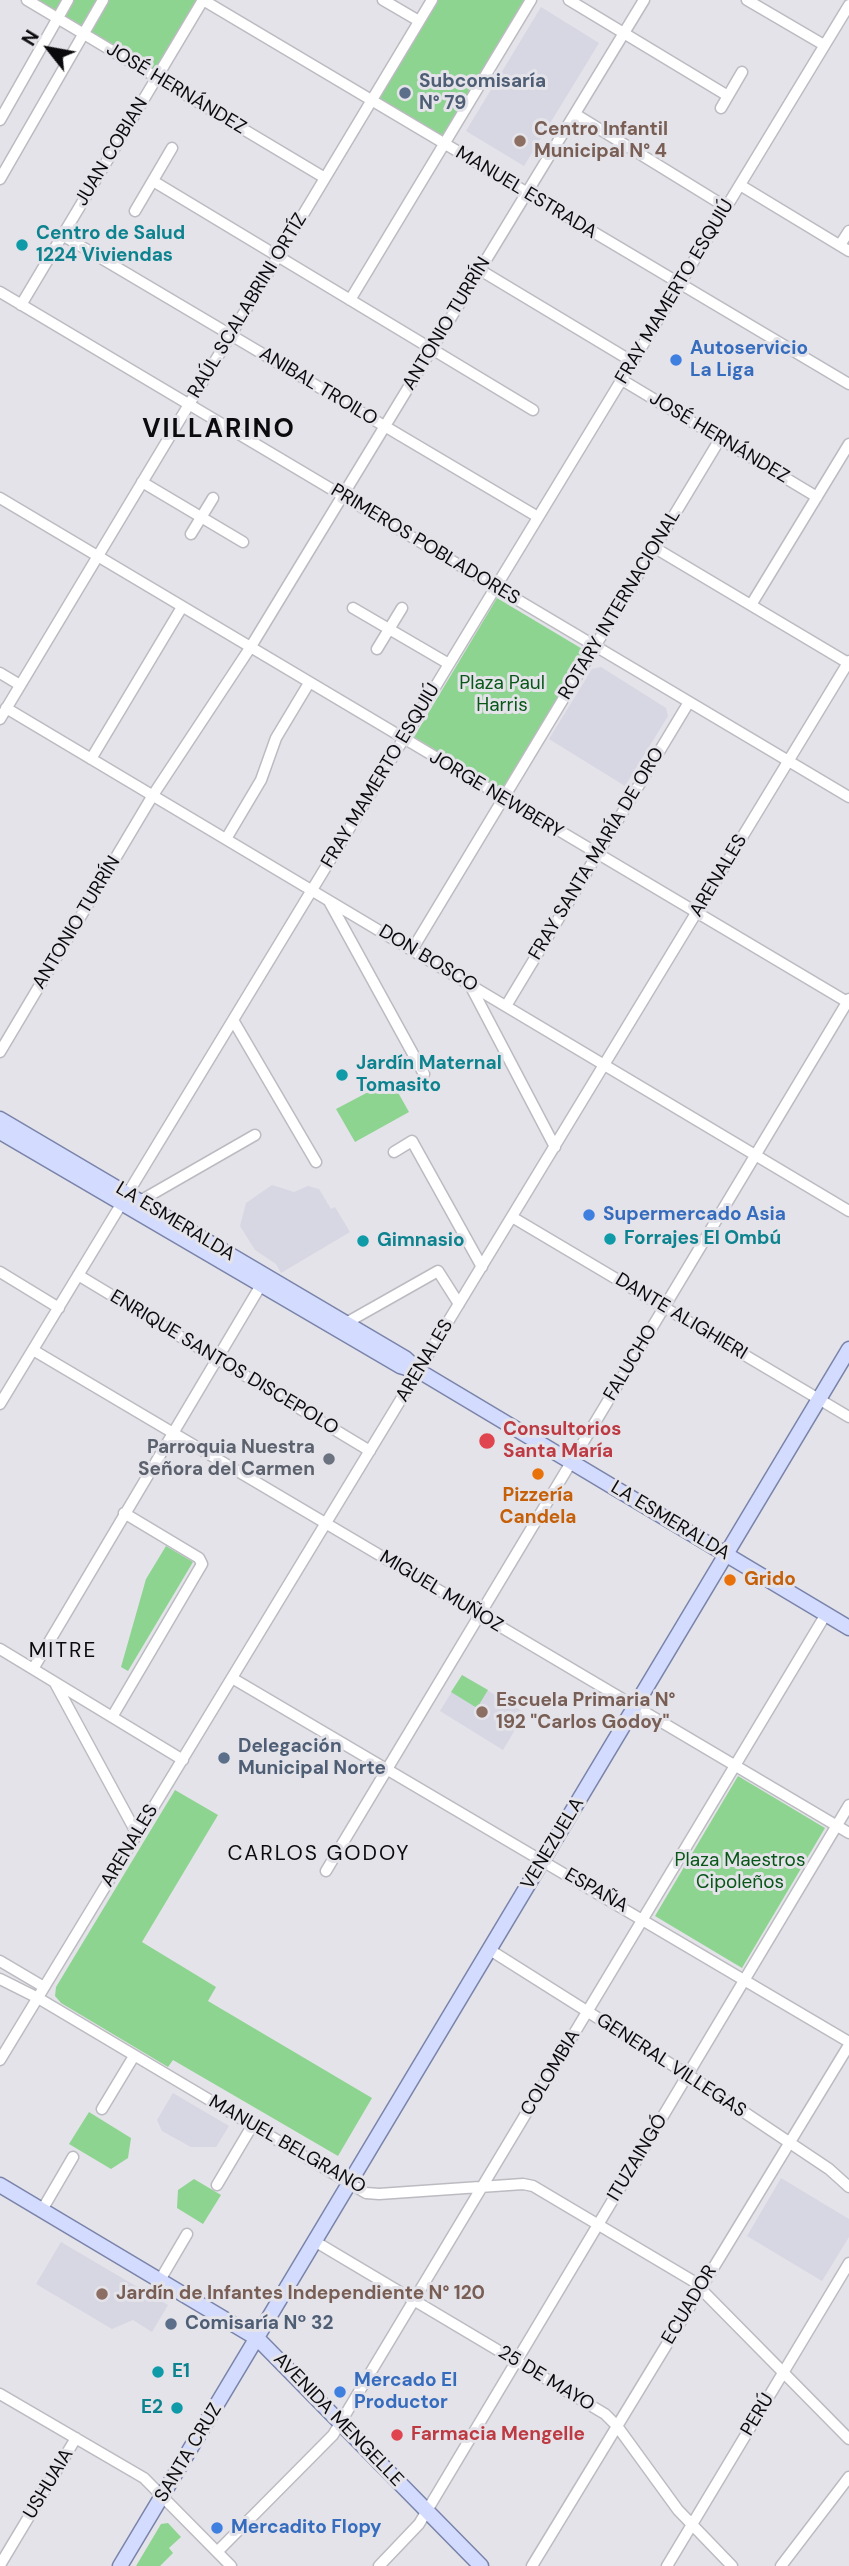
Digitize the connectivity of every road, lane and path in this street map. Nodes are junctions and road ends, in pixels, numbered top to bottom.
1 (27, 0) edge
2 (68, 0) edge
3 (103, 0) edge
4 (203, 0) edge
5 (383, 0) edge
6 (432, 0) edge
7 (531, 0) edge
8 (569, 0) edge
9 (644, 0) edge
10 (747, 0) edge
11 (849, 5) edge
12 (58, 19) junction
13 (419, 22) junction
14 (624, 33) junction
15 (83, 34) junction
16 (824, 45) junction
17 (742, 72) dead end
18 (157, 78) junction
19 (728, 96) junction
20 (371, 101) junction
21 (721, 108) dead end
22 (575, 114) junction
23 (0, 120) edge
24 (444, 144) junction
25 (172, 148) dead end
26 (325, 178) junction
27 (0, 179) edge
28 (153, 181) junction
29 (740, 185) junction
30 (527, 193) junction
31 (726, 207) junction
32 (135, 211) dead end
33 (849, 231) edge
34 (62, 235) junction
35 (845, 248) edge
36 (278, 256) junction
37 (480, 270) junction
38 (680, 284) junction
39 (0, 292) edge
40 (350, 300) junction
41 (21, 304) junction
42 (230, 335) junction
43 (432, 349) junction
44 (632, 362) junction
45 (622, 380) junction
46 (849, 384) edge
47 (189, 404) junction
48 (533, 410) dead end
49 (385, 426) junction
50 (720, 439) junction
51 (849, 444) edge
52 (142, 482) junction
53 (343, 496) junction
54 (817, 497) junction
55 (0, 498) edge
56 (213, 498) dead end
57 (201, 517) junction
58 (538, 517) junction
59 (191, 534) dead end
60 (243, 542) dead end
61 (655, 548) junction
62 (98, 557) junction
63 (496, 587) junction
64 (751, 605) junction
65 (182, 607) junction
66 (353, 608) dead end
67 (402, 608) dead end
68 (389, 629) junction
69 (595, 646) junction
70 (250, 648) junction
71 (377, 649) dead end
72 (449, 664) junction
73 (847, 667) edge
74 (0, 673) edge
75 (309, 683) junction
76 (20, 685) junction
77 (689, 702) junction
78 (6, 708) junction
79 (0, 719) edge
80 (404, 740) junction
81 (91, 759) junction
82 (789, 761) junction
83 (153, 795) junction
84 (849, 797) edge
85 (503, 799) junction
86 (226, 839) junction
87 (597, 854) junction
88 (312, 890) junction
89 (329, 900) junction
90 (696, 913) junction
91 (412, 950) junction
92 (470, 985) junction
93 (848, 1002) edge
94 (506, 1006) junction
95 (233, 1020) junction
96 (0, 1052) edge
97 (604, 1065) junction
98 (424, 1074) dead end
99 (0, 1118) edge
100 (0, 1132) edge
101 (255, 1135) dead end
102 (555, 1147) junction
103 (394, 1152) dead end
104 (756, 1155) junction
105 (316, 1162) dead end
106 (130, 1200) junction
107 (849, 1210) edge
108 (512, 1217) junction
109 (482, 1267) junction
110 (0, 1272) edge
111 (78, 1275) junction
112 (261, 1285) junction
113 (459, 1304) junction
114 (664, 1307) junction
115 (59, 1308) junction
116 (346, 1323) junction
117 (849, 1349) edge
118 (33, 1350) junction
119 (216, 1359) junction
120 (419, 1371) junction
121 (819, 1399) junction
122 (0, 1404) edge
123 (849, 1417) edge
124 (172, 1433) junction
125 (370, 1451) junction
126 (572, 1462) junction
127 (124, 1513) junction
128 (326, 1524) junction
129 (725, 1555) junction
130 (826, 1614) junction
131 (480, 1615) junction
132 (849, 1628) edge
133 (0, 1649) edge
134 (33, 1669) junction
135 (232, 1678) junction
136 (54, 1682) junction
137 (635, 1706) junction
138 (112, 1717) junction
139 (183, 1760) junction
140 (735, 1766) junction
141 (387, 1769) junction
142 (849, 1805) edge
143 (836, 1826) junction
144 (849, 1833) edge
145 (138, 1834) junction
146 (543, 1860) junction
147 (326, 1871) dead end
148 (643, 1919) junction
149 (490, 1950) junction
150 (0, 1961) edge
151 (0, 1979) edge
152 (744, 1980) junction
153 (44, 1987) junction
154 (38, 1998) junction
155 (587, 2012) junction
156 (849, 2044) edge
157 (134, 2056) junction
158 (0, 2060) edge
159 (688, 2075) junction
160 (102, 2109) dead end
161 (252, 2126) junction
162 (789, 2143) junction
163 (73, 2157) dead end
164 (350, 2184) junction
165 (0, 2185) edge
166 (217, 2185) dead end
167 (482, 2187) junction
168 (849, 2187) edge
169 (42, 2210) junction
170 (598, 2224) junction
171 (187, 2234) dead end
172 (316, 2242) junction
173 (849, 2263) edge
174 (160, 2280) junction
175 (700, 2288) junction
176 (414, 2300) junction
177 (258, 2339) junction
178 (517, 2361) junction
179 (783, 2372) junction
180 (0, 2394) edge
181 (341, 2423) junction
182 (617, 2426) junction
183 (76, 2438) junction
184 (849, 2439) edge
185 (849, 2477) edge
186 (162, 2496) junction
187 (427, 2511) junction
188 (691, 2525) junction
189 (217, 2552) junction
190 (0, 2566) edge
191 (120, 2566) edge
192 (231, 2566) edge
193 (379, 2566) edge
194 (481, 2566) edge
195 (533, 2566) edge
196 (667, 2566) edge
197 (732, 2566) edge
198 (781, 2566) edge

1 - 12 street, JOSÉ HERNÁNDEZ
2 - 12 street
3 - 15 street
4 - 18 street, JUAN COBIAN
4 - 20 street, MANUEL ESTRADA
5 - 13 street
6 - 13 street, RAÚL SCALABRINI ORTÍZ
7 - 24 street
8 - 14 street
9 - 14 street, ANTONIO TURRÍN
10 - 16 street
11 - 16 street, FRAY MAMERTO ESQUIÚ
12 - 15 street, JOSÉ HERNÁNDEZ
12 - 23 street
13 - 20 street, RAÚL SCALABRINI ORTÍZ
14 - 19 street
14 - 22 street, ANTONIO TURRÍN
15 - 18 street, JOSÉ HERNÁNDEZ
15 - 27 street
16 - 29 street, FRAY MAMERTO ESQUIÚ
17 - 19 street
18 - 26 street, JOSÉ HERNÁNDEZ
18 - 34 street, JUAN COBIAN
19 - 21 street
20 - 24 street, MANUEL ESTRADA
20 - 26 street, RAÚL SCALABRINI ORTÍZ
22 - 30 street, ANTONIO TURRÍN
22 - 31 street
24 - 30 street, MANUEL ESTRADA
24 - 40 street
25 - 28 street
26 - 36 street, RAÚL SCALABRINI ORTÍZ
28 - 32 street
28 - 36 street
29 - 31 street, FRAY MAMERTO ESQUIÚ
29 - 35 street
30 - 37 street, ANTONIO TURRÍN
30 - 38 street, MANUEL ESTRADA
31 - 38 street, FRAY MAMERTO ESQUIÚ
33 - 35 street
34 - 41 street, JUAN COBIAN
34 - 42 street, ANIBAL TROILO
36 - 40 street
36 - 42 street, RAÚL SCALABRINI ORTÍZ
37 - 43 street, ANTONIO TURRÍN
37 - 44 street
38 - 44 street, FRAY MAMERTO ESQUIÚ
38 - 46 street, MANUEL ESTRADA
39 - 41 street, PRIMEROS POBLADORES
40 - 43 street
41 - 47 street, PRIMEROS POBLADORES
42 - 47 street, RAÚL SCALABRINI ORTÍZ
42 - 49 street, ANIBAL TROILO
43 - 48 street
43 - 49 street, ANTONIO TURRÍN
44 - 45 street, FRAY MAMERTO ESQUIÚ
45 - 50 street, JOSÉ HERNÁNDEZ
45 - 58 street, FRAY MAMERTO ESQUIÚ
47 - 52 street, RAÚL SCALABRINI ORTÍZ
47 - 53 street, PRIMEROS POBLADORES
49 - 53 street, ANTONIO TURRÍN
49 - 58 street, ANIBAL TROILO
50 - 54 street, JOSÉ HERNÁNDEZ
50 - 61 street, ROTARY INTERNACIONAL
51 - 54 street
52 - 57 street
52 - 62 street, RAÚL SCALABRINI ORTÍZ
53 - 63 street, PRIMEROS POBLADORES
53 - 70 street, ANTONIO TURRÍN
54 - 64 street
55 - 62 street, JORGE NEWBERY
56 - 57 street
57 - 59 street
57 - 60 street
58 - 63 street, FRAY MAMERTO ESQUIÚ
61 - 64 street
61 - 69 street, ROTARY INTERNACIONAL
62 - 65 street, JORGE NEWBERY
62 - 76 street, RAÚL SCALABRINI ORTÍZ
63 - 69 street, PRIMEROS POBLADORES
63 - 72 street, FRAY MAMERTO ESQUIÚ
64 - 73 street
65 - 70 street, JORGE NEWBERY
65 - 81 street
66 - 68 street
67 - 68 street
68 - 71 street
68 - 72 street
69 - 77 street, PRIMEROS POBLADORES
69 - 85 street, ROTARY INTERNACIONAL
70 - 75 street, JORGE NEWBERY
70 - 83 street, ANTONIO TURRÍN
72 - 80 street, FRAY MAMERTO ESQUIÚ
73 - 82 street, ARENALES
74 - 76 street
75 - 80 street, JORGE NEWBERY
75 - 86 street
76 - 78 street, RAÚL SCALABRINI ORTÍZ
77 - 82 street, PRIMEROS POBLADORES
77 - 87 street, FRAY SANTA MARÍA DE ORO
78 - 79 street, RAÚL SCALABRINI ORTÍZ
78 - 81 street, DON BOSCO
80 - 85 street, JORGE NEWBERY
80 - 88 street, FRAY MAMERTO ESQUIÚ
81 - 83 street, DON BOSCO
82 - 84 street, PRIMEROS POBLADORES
82 - 90 street, ARENALES
83 - 86 street, DON BOSCO
83 - 96 street, ANTONIO TURRÍN
85 - 87 street, JORGE NEWBERY
85 - 91 street, ROTARY INTERNACIONAL
86 - 88 street, DON BOSCO
87 - 90 street, JORGE NEWBERY
87 - 94 street, FRAY SANTA MARÍA DE ORO
88 - 89 street, DON BOSCO
88 - 95 street, FRAY MAMERTO ESQUIÚ
89 - 91 street, DON BOSCO
89 - 98 street
90 - 93 street, JORGE NEWBERY
90 - 97 street, ARENALES
91 - 92 street, DON BOSCO
92 - 94 street, DON BOSCO
92 - 102 street
93 - 104 street, FALUCHO
94 - 97 street, DON BOSCO
95 - 105 street
95 - 106 street, FRAY MAMERTO ESQUIÚ
97 - 102 street, ARENALES
97 - 104 street, DON BOSCO
99 - 106 main road, LA ESMERALDA
100 - 106 main road, LA ESMERALDA
101 - 106 street
102 - 108 street, ARENALES
103 - 109 street
104 - 107 street, DON BOSCO
104 - 114 street, FALUCHO
106 - 111 street, FRAY MAMERTO ESQUIÚ
106 - 112 main road, LA ESMERALDA
106 - 116 main road, LA ESMERALDA
108 - 109 street, ARENALES
108 - 114 street, DANTE ALIGHIERI
109 - 113 street, ARENALES
110 - 115 street
111 - 115 street, FRAY MAMERTO ESQUIÚ
111 - 119 street, ENRIQUE SANTOS DISCEPOLO
112 - 119 street
112 - 120 main road, LA ESMERALDA
113 - 116 street
113 - 120 street, ARENALES
114 - 121 street, DANTE ALIGHIERI
114 - 126 street, FALUCHO
115 - 118 street, FRAY MAMERTO ESQUIÚ
116 - 120 main road, LA ESMERALDA
117 - 121 main road, VENEZUELA
118 - 122 street, FRAY MAMERTO ESQUIÚ
118 - 124 street, MIGUEL MUÑOZ
119 - 124 street
119 - 125 street, ENRIQUE SANTOS DISCEPOLO
120 - 125 street, ARENALES
120 - 126 main road, LA ESMERALDA
121 - 123 street, DANTE ALIGHIERI
121 - 129 main road, VENEZUELA
124 - 127 street
124 - 128 street, MIGUEL MUÑOZ
125 - 128 street, ARENALES
126 - 129 main road, LA ESMERALDA
126 - 131 street, FALUCHO
127 - 134 street
127 - 138 street
128 - 131 street, MIGUEL MUÑOZ
128 - 135 street, ARENALES
129 - 130 main road, LA ESMERALDA
129 - 137 main road, VENEZUELA
130 - 132 main road, LA ESMERALDA
130 - 140 street, COLOMBIA
131 - 137 street, MIGUEL MUÑOZ
131 - 141 street, FALUCHO
133 - 134 street
134 - 136 street
135 - 139 street, ARENALES
135 - 141 street, ESPAÑA
136 - 138 street
136 - 145 street
137 - 140 street, MIGUEL MUÑOZ
137 - 146 main road, VENEZUELA
138 - 139 street
139 - 145 street, ARENALES
140 - 143 street, MIGUEL MUÑOZ
140 - 148 street, COLOMBIA
141 - 146 street, ESPAÑA
141 - 147 street, FALUCHO
142 - 143 street, ITUZAINGÓ
143 - 144 street, MIGUEL MUÑOZ
143 - 152 street, ITUZAINGÓ
145 - 153 street, ARENALES
146 - 148 street, ESPAÑA
146 - 149 main road, VENEZUELA
148 - 152 street, ESPAÑA
148 - 155 street, COLOMBIA
149 - 155 street, GENERAL VILLEGAS
149 - 164 main road, VENEZUELA
150 - 153 street
151 - 154 street, MANUEL BELGRANO
152 - 156 street, ESPAÑA
152 - 159 street, ITUZAINGÓ
153 - 154 street, ARENALES
154 - 157 street, MANUEL BELGRANO
154 - 158 street, ARENALES
155 - 159 street, GENERAL VILLEGAS
155 - 167 street, COLOMBIA
156 - 162 street, ECUADOR
157 - 160 street
157 - 161 street, MANUEL BELGRANO
159 - 162 street, GENERAL VILLEGAS
159 - 170 street, ITUZAINGÓ
161 - 164 street, MANUEL BELGRANO
161 - 166 street
162 - 168 street, GENERAL VILLEGAS
162 - 175 street, ECUADOR
163 - 169 street
164 - 167 street, MANUEL BELGRANO
164 - 172 main road, VENEZUELA
165 - 169 main road, AVENIDA MENGELLE
167 - 170 street, MANUEL BELGRANO
167 - 176 street, COLOMBIA
169 - 174 main road, AVENIDA MENGELLE
170 - 175 street, MANUEL BELGRANO
170 - 178 street, ITUZAINGÓ
171 - 174 street
172 - 176 street, 25 DE MAYO
172 - 177 main road, VENEZUELA
173 - 179 street, PERÚ
174 - 177 main road, AVENIDA MENGELLE
175 - 179 street, MANUEL BELGRANO
175 - 182 street, ECUADOR
176 - 178 street, 25 DE MAYO
176 - 181 street, COLOMBIA
177 - 181 main road, AVENIDA MENGELLE
177 - 186 main road, SANTA CRUZ
178 - 182 street, 25 DE MAYO
178 - 187 street, ITUZAINGÓ
179 - 184 street, MANUEL BELGRANO
179 - 188 street, PERÚ
180 - 183 street
181 - 187 main road, AVENIDA MENGELLE
181 - 189 street, COLOMBIA
182 - 188 street, 25 DE MAYO
182 - 195 street, ECUADOR
183 - 186 street
183 - 190 street, USHUAIA
185 - 198 street
186 - 189 street
186 - 191 main road, SANTA CRUZ
187 - 193 street, ITUZAINGÓ
187 - 194 main road, AVENIDA MENGELLE
188 - 196 street, PERÚ
188 - 197 street, 25 DE MAYO
189 - 192 street

